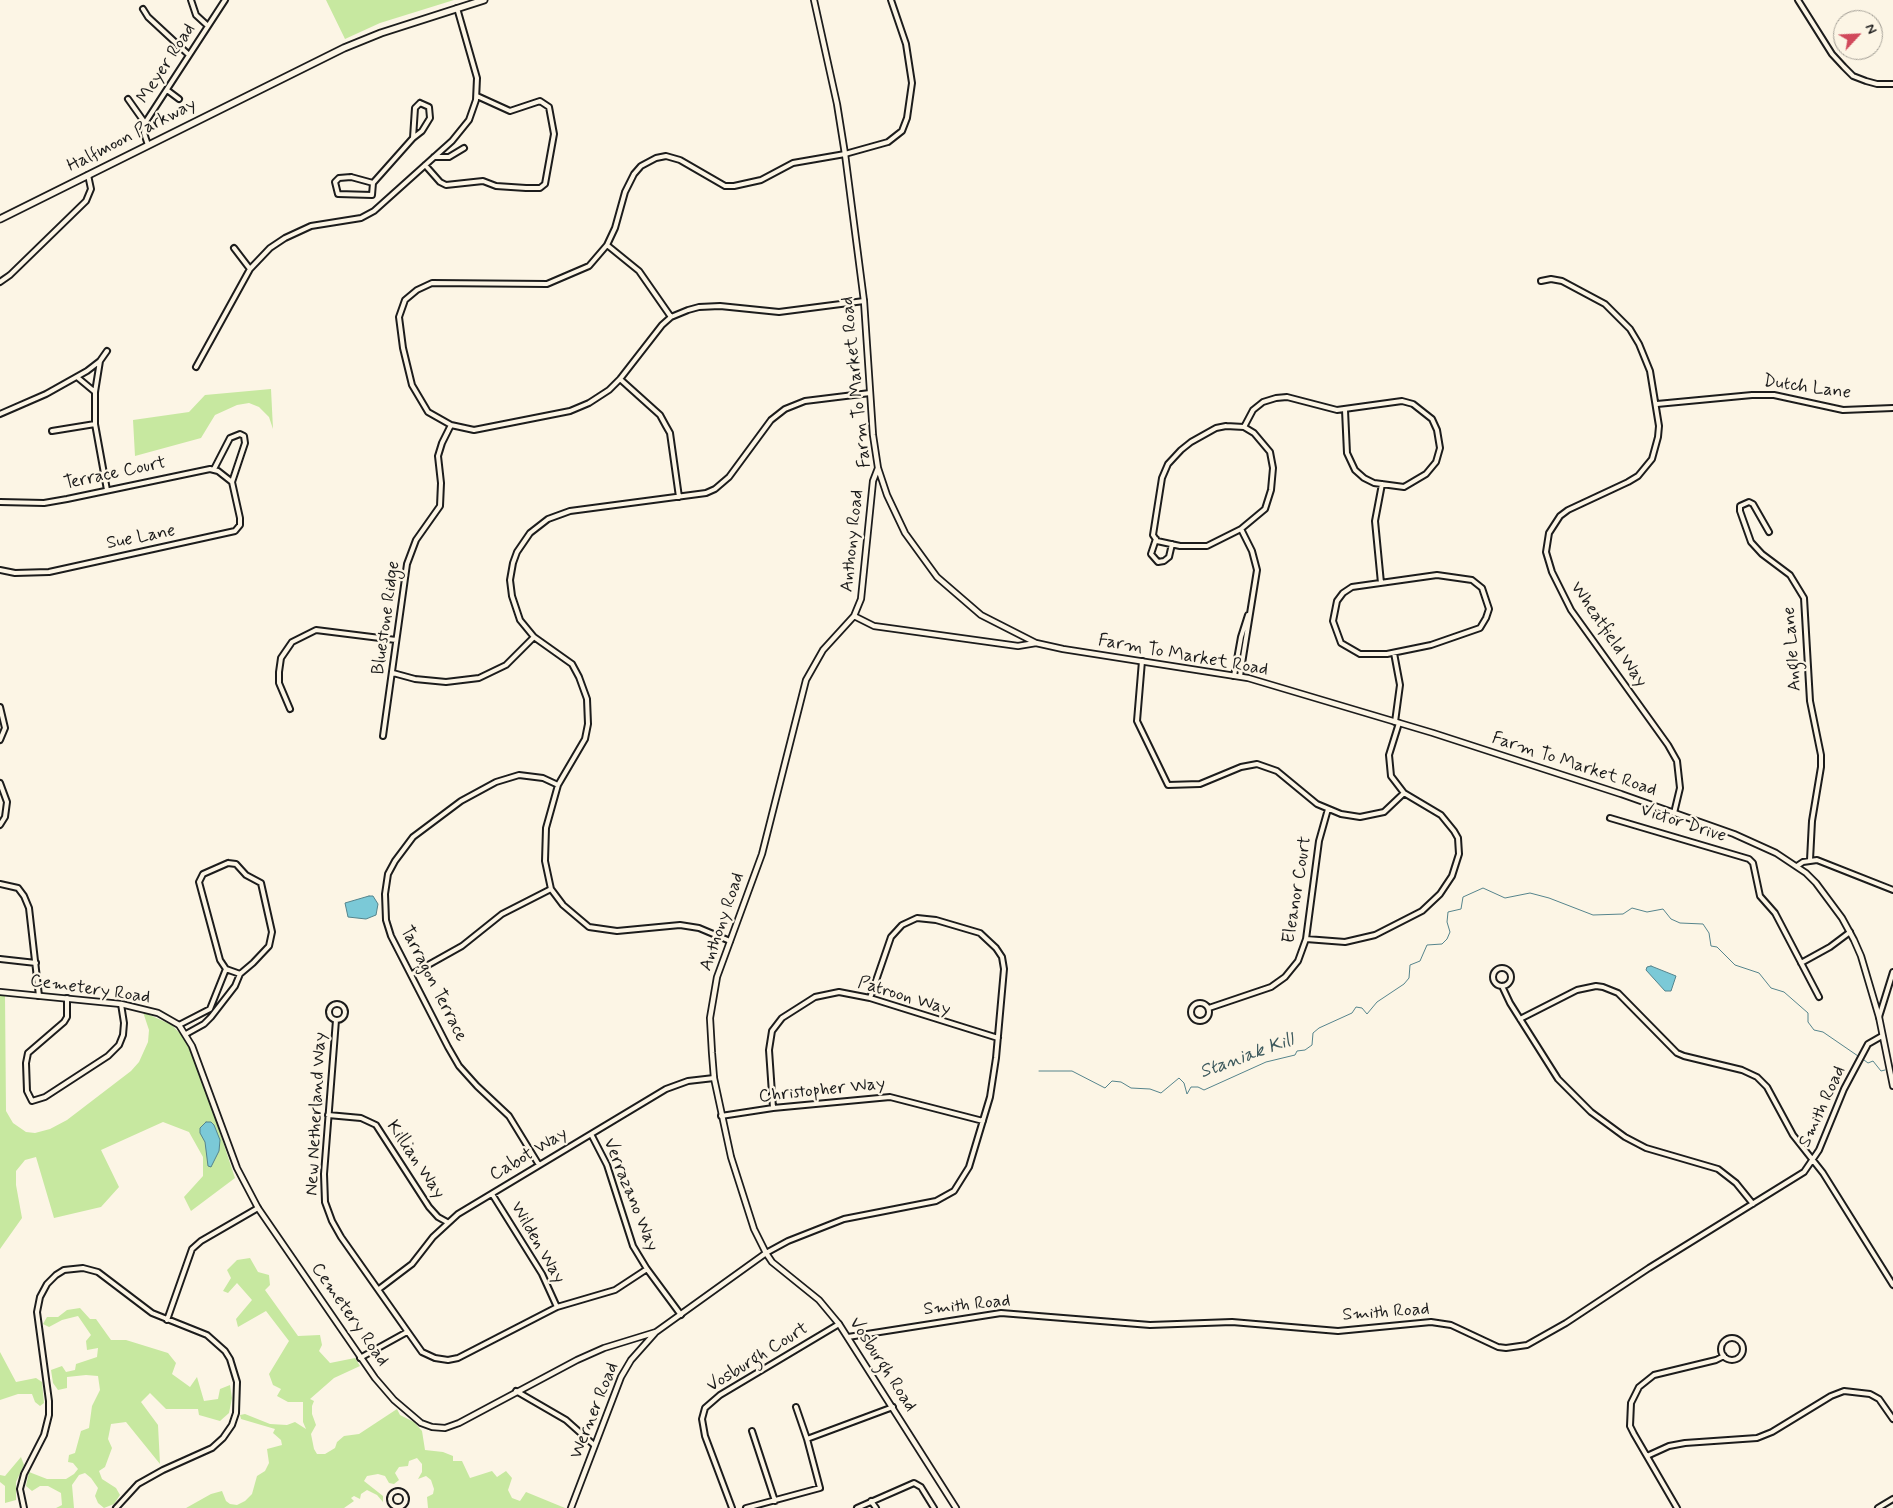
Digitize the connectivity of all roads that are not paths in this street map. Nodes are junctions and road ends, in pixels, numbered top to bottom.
1 (191, 0) edge
2 (225, 0) edge
3 (484, 0) edge
4 (814, 0) edge
5 (891, 0) edge
6 (1798, 0) edge
7 (457, 8) junction
8 (143, 9) dead end
9 (208, 26) junction
10 (190, 55) junction
11 (1893, 84) edge
12 (167, 90) junction
13 (477, 96) junction
14 (128, 98) dead end
15 (179, 99) dead end
16 (145, 123) junction
17 (413, 138) junction
18 (148, 146) junction
19 (464, 148) dead end
20 (845, 154) junction
21 (434, 157) junction
22 (425, 165) junction
23 (88, 175) junction
24 (373, 184) junction
25 (0, 220) edge
26 (607, 246) junction
27 (234, 248) dead end
28 (250, 269) junction
29 (1541, 281) dead end
30 (0, 282) edge
31 (864, 301) junction
32 (671, 316) junction
33 (108, 351) dead end
34 (100, 361) junction
35 (196, 367) dead end
36 (77, 377) junction
37 (620, 379) junction
38 (95, 392) junction
39 (870, 393) junction
40 (1657, 404) junction
41 (1893, 408) edge
42 (1345, 410) junction
43 (0, 414) edge
44 (95, 424) junction
45 (451, 425) junction
46 (1244, 427) junction
47 (52, 431) dead end
48 (878, 468) junction
49 (214, 469) junction
50 (232, 482) junction
51 (1382, 484) junction
52 (107, 490) junction
53 (679, 497) junction
54 (0, 502) edge
55 (1241, 529) junction
56 (1769, 532) dead end
57 (1156, 539) junction
58 (1172, 544) junction
59 (0, 570) edge
60 (1381, 583) junction
61 (854, 616) junction
62 (534, 637) junction
63 (396, 640) junction
64 (1036, 643) junction
65 (1394, 653) junction
66 (1142, 661) junction
67 (393, 673) junction
68 (1237, 676) junction
69 (0, 707) edge
70 (290, 710) dead end
71 (1397, 722) junction
72 (383, 736) dead end
73 (0, 740) edge
74 (0, 782) edge
75 (558, 785) junction
76 (1404, 793) junction
77 (1328, 809) junction
78 (1674, 813) junction
79 (1610, 818) dead end
80 (0, 825) edge
81 (1810, 860) junction
82 (1797, 866) junction
83 (21, 883) dead end
84 (0, 884) edge
85 (18, 888) junction
86 (551, 889) junction
87 (1893, 890) edge
88 (1850, 932) junction
89 (1306, 939) junction
90 (730, 941) junction
91 (0, 959) edge
92 (36, 963) junction
93 (1801, 963) junction
94 (226, 969) junction
95 (1893, 972) edge
96 (240, 974) junction
97 (412, 974) junction
98 (1502, 986) junction
99 (0, 992) edge
100 (39, 996) junction
101 (1819, 997) dead end
102 (67, 998) junction
103 (870, 998) junction
104 (121, 1004) junction
105 (1209, 1008) junction
106 (1878, 1018) junction
107 (1520, 1019) junction
108 (336, 1020) junction
109 (179, 1025) junction
110 (186, 1034) junction
111 (1882, 1036) junction
112 (998, 1038) junction
113 (714, 1078) junction
114 (1893, 1086) edge
115 (773, 1108) junction
116 (328, 1115) junction
117 (721, 1116) junction
118 (983, 1121) junction
119 (590, 1134) junction
120 (1813, 1162) junction
121 (539, 1165) junction
122 (492, 1194) junction
123 (1754, 1204) junction
124 (258, 1208) junction
125 (447, 1222) junction
126 (766, 1253) junction
127 (646, 1269) junction
128 (1893, 1286) edge
129 (379, 1289) junction
130 (557, 1308) junction
131 (681, 1315) junction
132 (167, 1320) junction
133 (840, 1324) junction
134 (407, 1332) junction
135 (656, 1332) junction
136 (848, 1336) junction
137 (1724, 1356) junction
138 (360, 1358) junction
139 (516, 1391) junction
140 (796, 1407) dead end
141 (893, 1407) junction
142 (1893, 1419) edge
143 (752, 1431) dead end
144 (807, 1439) junction
145 (594, 1445) junction
146 (1647, 1456) junction
147 (1893, 1499) edge
148 (775, 1501) junction
149 (872, 1501) junction
150 (395, 1507) edge
151 (24, 1508) edge
152 (116, 1508) edge
153 (571, 1508) edge
154 (732, 1508) edge
155 (746, 1508) edge
156 (857, 1508) edge
157 (876, 1508) edge
158 (934, 1508) edge
159 (956, 1508) edge
160 (1677, 1508) edge
161 (1878, 1508) edge

1 - 9 street
2 - 9 street, Meyer Road
3 - 7 main road, Halfmoon Parkway
4 - 20 street, Farm To Market Road
5 - 20 street
6 - 11 street
7 - 13 street
7 - 18 main road, Halfmoon Parkway
8 - 10 street
9 - 10 street, Meyer Road
10 - 12 street, Meyer Road
12 - 15 street
12 - 16 street, Meyer Road
13 - 21 street
13 - 22 street
14 - 16 street
16 - 18 street, Meyer Road
17 - 17 street
17 - 24 street
18 - 23 main road, Halfmoon Parkway
19 - 21 street
20 - 26 street
20 - 31 street, Farm To Market Road
21 - 22 street
22 - 28 street
23 - 25 main road, Halfmoon Parkway
23 - 30 street
24 - 24 street
26 - 32 street
26 - 45 street
27 - 28 street
28 - 35 street
29 - 40 street, Wheatfield Way
31 - 32 street
31 - 39 street, Farm To Market Road
32 - 37 street
33 - 34 street
34 - 36 street
34 - 38 street
36 - 38 street
36 - 43 street
37 - 45 street
37 - 53 street
38 - 44 street
39 - 48 street, Farm To Market Road
39 - 53 street
40 - 41 street, Dutch Lane
40 - 78 street, Wheatfield Way
42 - 46 street
42 - 51 street
42 - 51 street
44 - 47 street
44 - 52 street
45 - 63 street, Bluestone Ridge
46 - 55 street
46 - 57 street
48 - 61 street, Anthony Road
48 - 64 street, Farm To Market Road
49 - 50 street
49 - 50 street
49 - 52 street, Terrace Court
50 - 59 street, Sue Lane
51 - 60 street
52 - 54 street, Terrace Court
53 - 62 street
55 - 58 street
55 - 68 street
56 - 81 street, Angle Lane
57 - 58 street
57 - 58 street
60 - 65 street
60 - 65 street
61 - 64 street, Anthony Road
61 - 90 street, Anthony Road
62 - 67 street
62 - 75 street
63 - 67 street, Bluestone Ridge
63 - 70 street
64 - 66 street, Farm To Market Road
65 - 71 street
66 - 68 street, Farm To Market Road
66 - 77 street
67 - 72 street, Bluestone Ridge
68 - 71 street, Farm To Market Road
69 - 73 street
71 - 76 street
71 - 78 street, Farm To Market Road
74 - 80 street
75 - 86 street
75 - 97 street, Tarragon Terrace
76 - 77 street
76 - 89 street
77 - 89 street, Eleanor Court
78 - 82 street, Farm To Market Road
79 - 93 street, Victor Drive
81 - 82 street
81 - 87 street
82 - 88 street, Farm To Market Road
83 - 85 street
84 - 85 street
85 - 92 street
86 - 90 street
86 - 97 street
88 - 93 street
88 - 106 street, Farm To Market Road
89 - 105 street, Eleanor Court
90 - 113 street, Anthony Road
91 - 92 street
92 - 100 street
93 - 101 street, Victor Drive
94 - 96 street
94 - 96 street
94 - 109 street
95 - 106 street
96 - 110 street
97 - 121 street, Tarragon Terrace
98 - 98 street
98 - 107 street
99 - 100 street, Cemetery Road
100 - 102 street, Cemetery Road
102 - 104 street, Cemetery Road
102 - 104 street
103 - 112 street, Patroon Way
103 - 112 street
103 - 115 street, Patroon Way
104 - 109 street, Cemetery Road
105 - 105 street, Eleanor Court
106 - 111 street, Farm To Market Road
107 - 120 street
107 - 123 street
108 - 108 street, New Netherland Way
108 - 116 street, New Netherland Way
109 - 110 street, Cemetery Road
110 - 124 street, Cemetery Road
111 - 114 street, Farm To Market Road
111 - 120 street, Smith Road
112 - 118 street
113 - 117 street, Anthony Road
113 - 119 street, Cabot Way
115 - 117 street, Christopher Way
115 - 118 street, Christopher Way
116 - 125 street, Killian Way
116 - 129 street, New Netherland Way
117 - 126 street, Anthony Road
118 - 126 street
119 - 121 street, Cabot Way
119 - 127 street, Verrazano Way
120 - 123 street, Smith Road
120 - 128 street
121 - 122 street, Cabot Way
122 - 125 street, Cabot Way
122 - 130 street, Wilden Way
123 - 136 street, Smith Road
124 - 132 street
124 - 138 street, Cemetery Road
125 - 129 street, Cabot Way
126 - 131 street, Cemetery Road
126 - 133 street, Vosburgh Road
127 - 130 street, New Netherland Way
127 - 131 street, Verrazano Way
129 - 134 street, New Netherland Way
130 - 134 street, New Netherland Way
131 - 135 street, Cemetery Road
132 - 151 street
132 - 152 street
133 - 136 street, Vosburgh Road
133 - 154 street, Vosburgh Court
134 - 138 street
135 - 139 street, Cemetery Road
135 - 145 street, Werner Road
136 - 141 street, Vosburgh Road
137 - 137 street
137 - 146 street
138 - 139 street, Cemetery Road
139 - 145 street
140 - 144 street
141 - 144 street
141 - 159 street, Vosburgh Road
142 - 146 street
143 - 148 street
144 - 148 street
145 - 153 street, Werner Road
146 - 160 street
147 - 161 street
148 - 155 street
149 - 156 street
149 - 157 street
149 - 158 street
150 - 150 street

